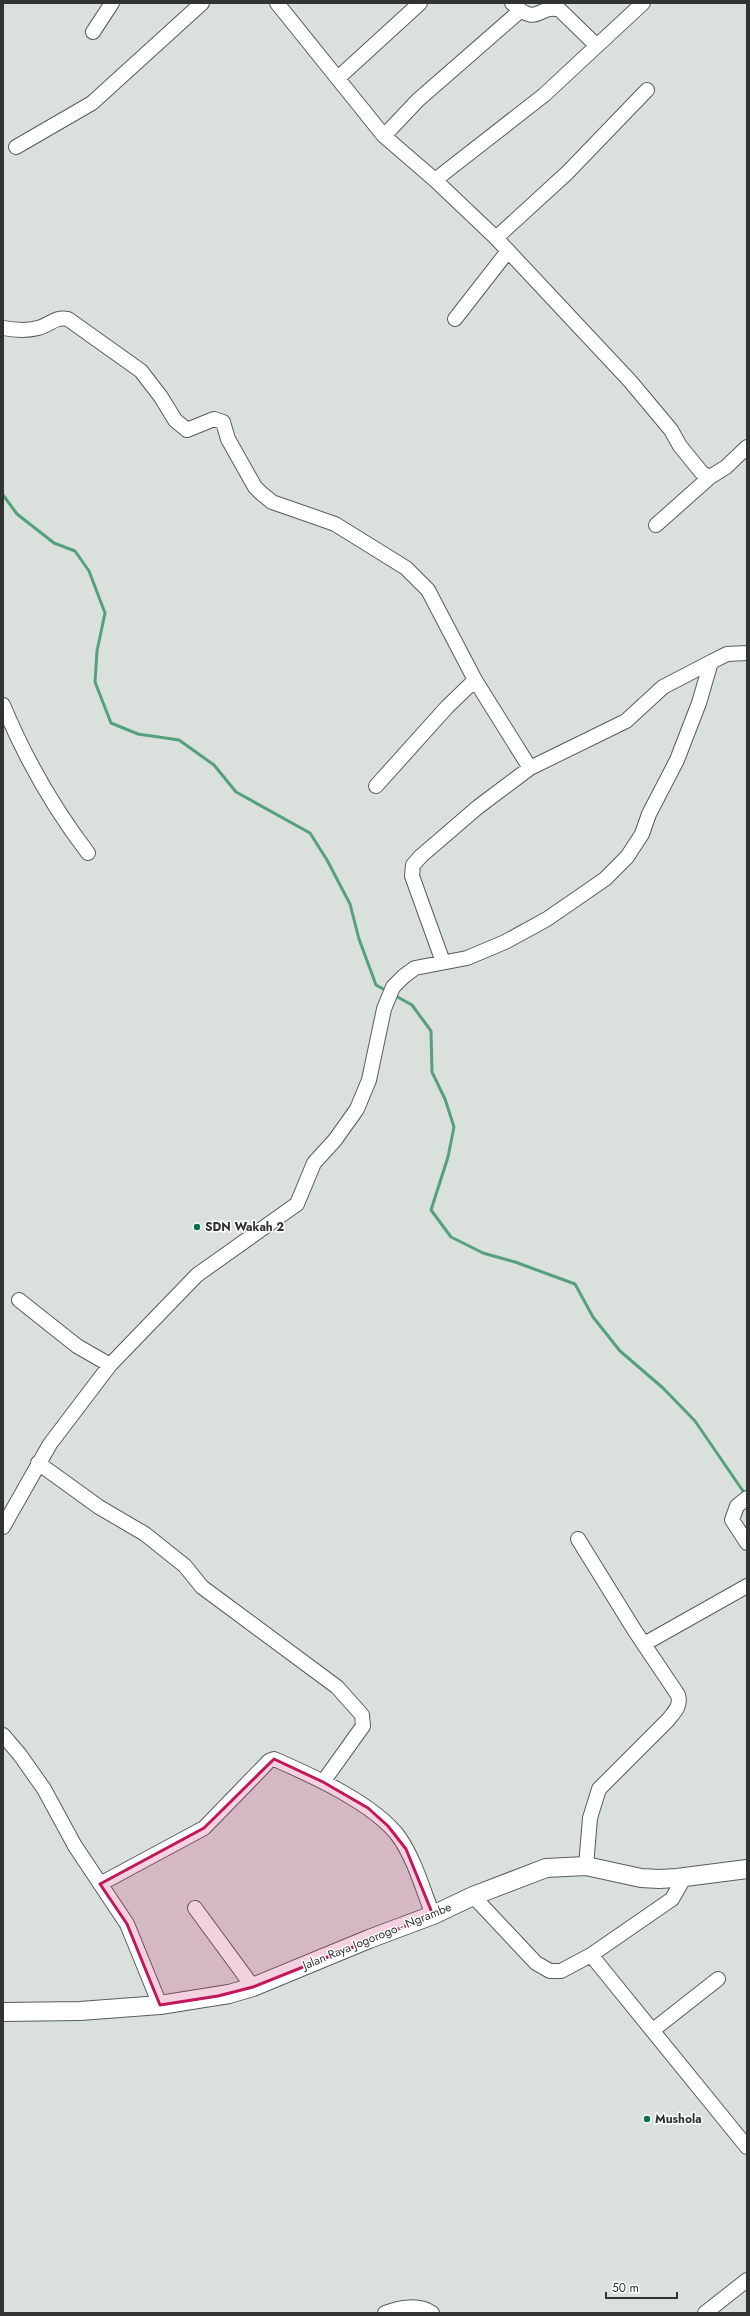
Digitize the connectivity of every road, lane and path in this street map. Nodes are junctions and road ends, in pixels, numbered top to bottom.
1 (112, 3) edge
2 (202, 3) edge
3 (277, 3) edge
4 (643, 3) edge
5 (417, 4) edge
6 (516, 7) edge
7 (93, 32) dead end
8 (597, 46) junction
9 (338, 78) junction
10 (647, 90) dead end
11 (384, 136) junction
12 (16, 147) dead end
13 (435, 180) junction
14 (496, 238) junction
15 (508, 250) junction
16 (455, 319) dead end
17 (3, 328) edge
18 (747, 447) edge
19 (710, 477) junction
20 (656, 525) dead end
21 (747, 653) edge
22 (711, 662) junction
23 (475, 680) junction
24 (3, 705) edge
25 (530, 768) junction
26 (376, 786) dead end
27 (88, 853) dead end
28 (443, 962) junction
29 (19, 1300) dead end
30 (110, 1366) junction
31 (38, 1464) junction
32 (747, 1498) edge
33 (3, 1526) edge
34 (578, 1539) dead end
35 (747, 1543) edge
36 (747, 1586) edge
37 (644, 1644) junction
38 (3, 1735) edge
39 (323, 1782) junction
40 (586, 1866) junction
41 (747, 1869) edge
42 (684, 1878) junction
43 (100, 1884) junction
44 (473, 1896) junction
45 (195, 1908) dead end
46 (433, 1915) junction
47 (591, 1955) junction
48 (718, 1979) dead end
49 (253, 1987) junction
50 (160, 2005) junction
51 (3, 2012) edge
52 (653, 2030) junction
53 (747, 2147) edge
54 (746, 2283) edge
55 (385, 2313) edge
56 (432, 2313) edge
57 (704, 2313) edge

1 - 7 street
2 - 12 street
3 - 9 street
4 - 8 street
5 - 9 street
6 - 8 street
6 - 11 street
8 - 13 street
9 - 11 street
10 - 14 street
11 - 13 street
13 - 14 street
14 - 15 street
15 - 16 street
15 - 19 street
17 - 23 street
18 - 19 street
19 - 20 street
21 - 22 street
22 - 25 street
22 - 28 street
23 - 25 street
23 - 26 street
24 - 27 street
25 - 28 street
28 - 30 street
29 - 30 street
30 - 31 street
31 - 33 street
31 - 39 street
32 - 35 street
34 - 37 street
36 - 37 street
37 - 40 street
38 - 43 street
39 - 43 street
39 - 46 street
40 - 42 main road, Jalan Raya Jogorogo - Ngrambe
40 - 44 main road, Jalan Raya Jogorogo - Ngrambe
41 - 42 main road, Jalan Raya Jogorogo - Ngrambe
42 - 47 street
43 - 50 street
44 - 46 main road, Jalan Raya Jogorogo - Ngrambe
44 - 47 street
45 - 49 street
46 - 49 main road, Jalan Raya Jogorogo - Ngrambe
47 - 52 street
48 - 52 street
49 - 50 main road, Jalan Raya Jogorogo - Ngrambe
50 - 51 main road, Jalan Raya Jogorogo - Ngrambe
52 - 53 street
54 - 57 street
55 - 56 street

